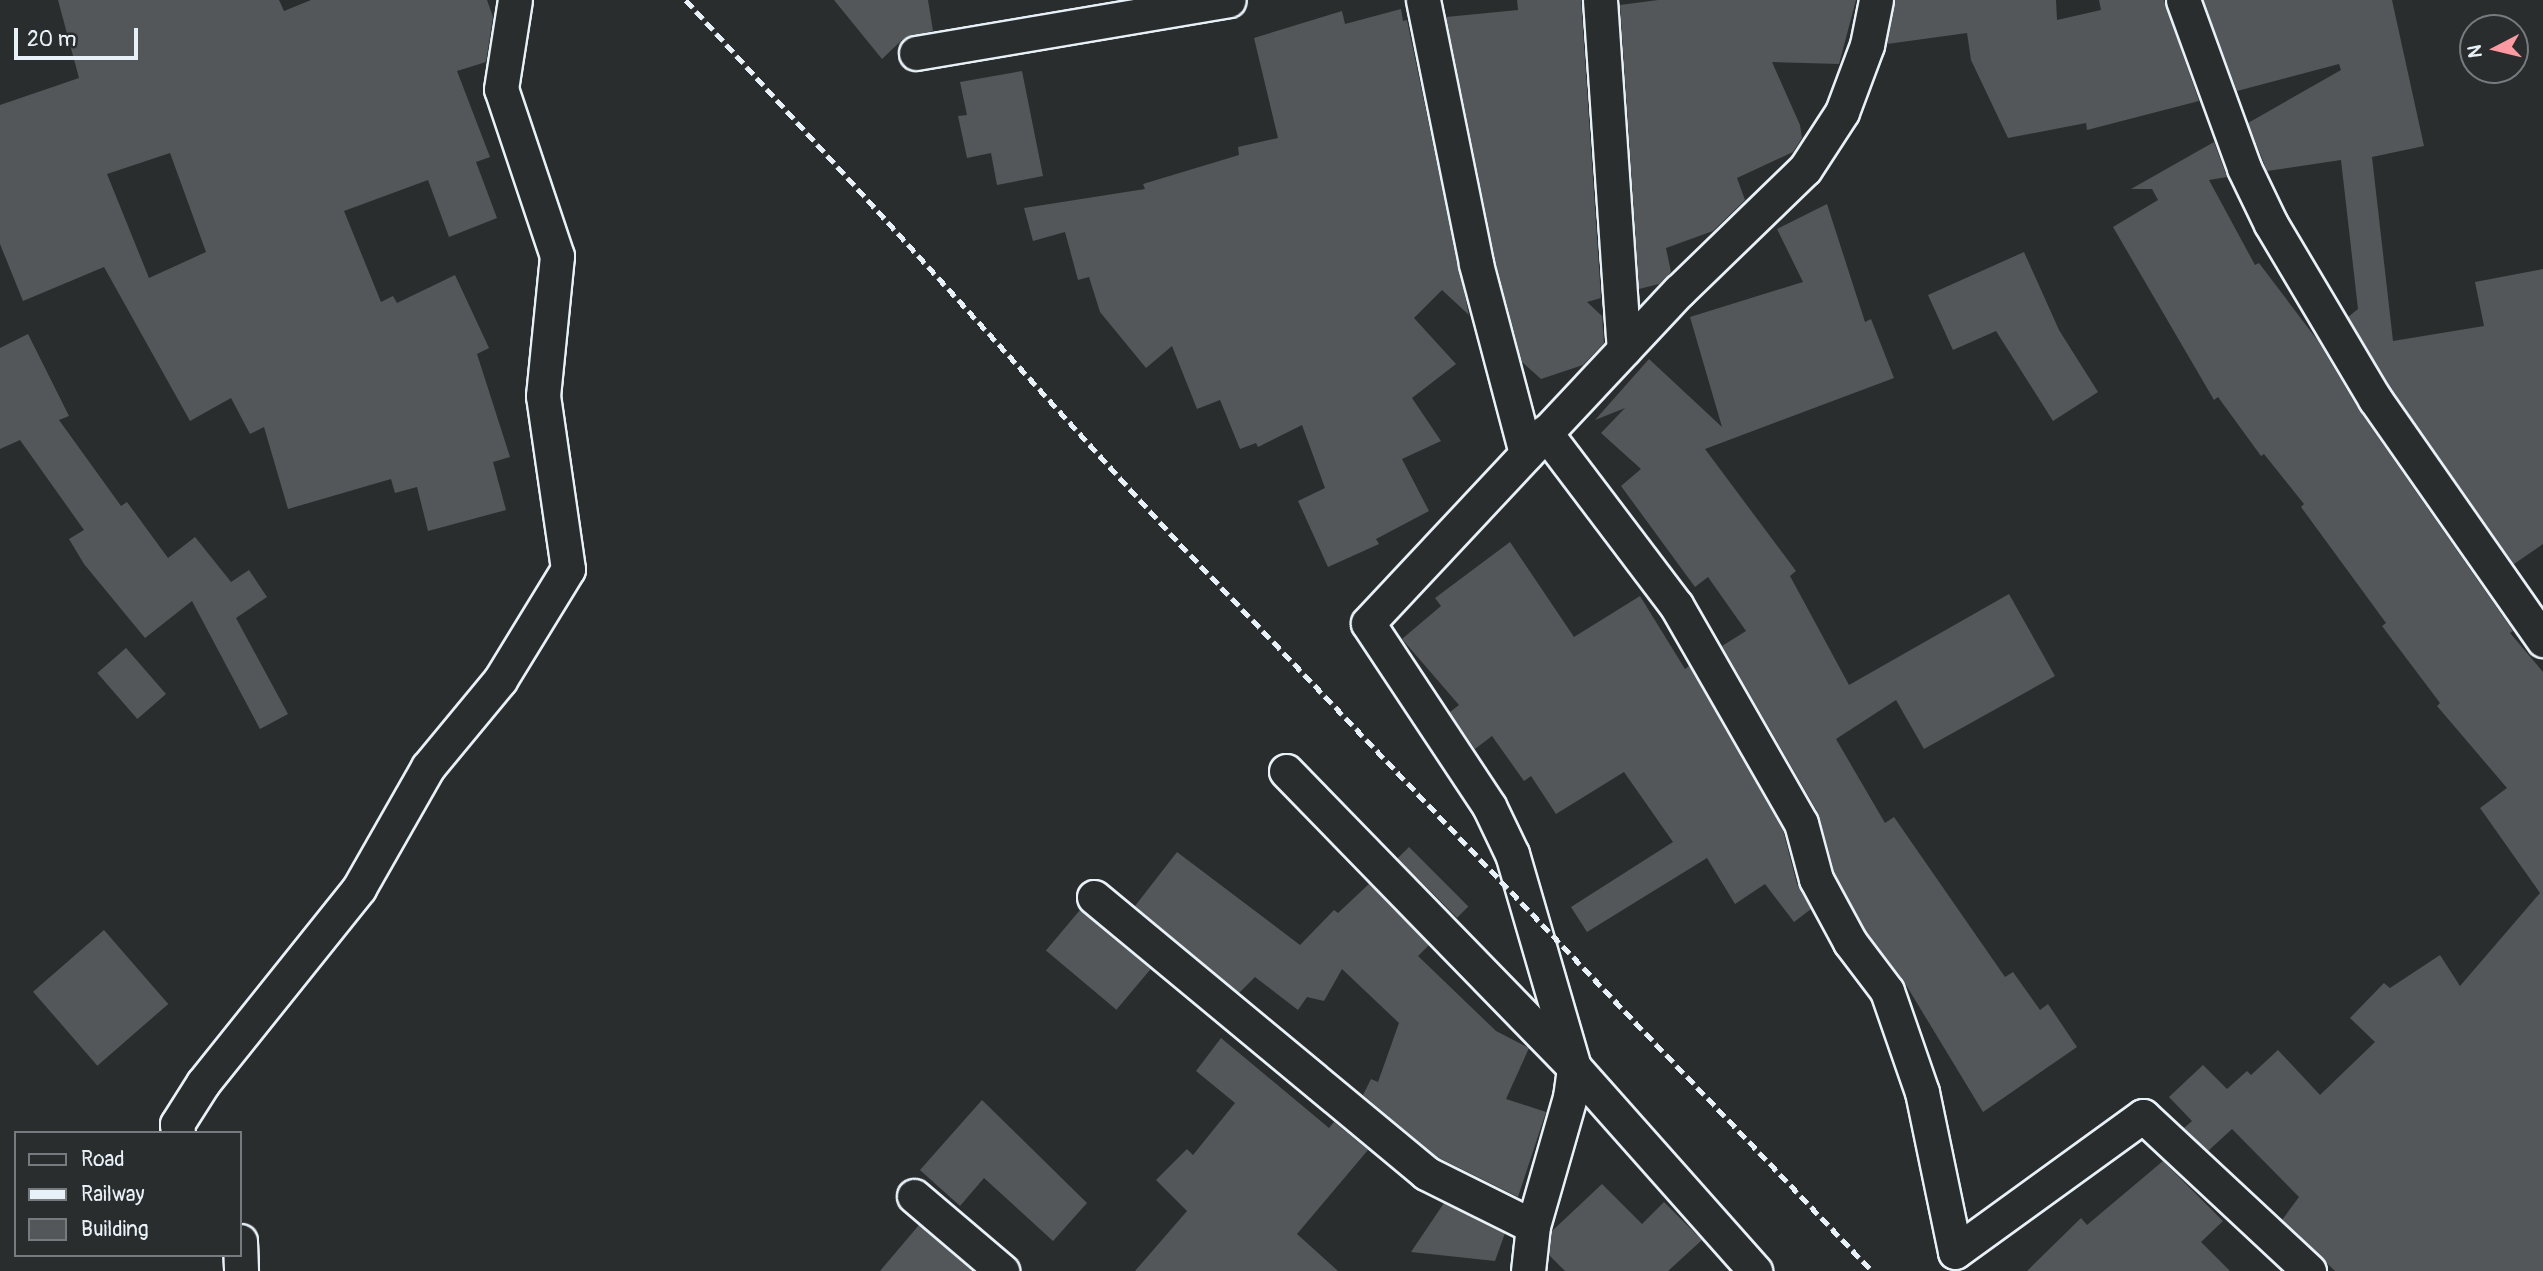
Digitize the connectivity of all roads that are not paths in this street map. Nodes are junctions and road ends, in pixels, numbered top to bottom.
1 (515, 0) edge
2 (1229, 0) edge
3 (1423, 0) edge
4 (1600, 0) edge
5 (1876, 0) edge
6 (2183, 0) edge
7 (916, 53) dead end
8 (1624, 349) junction
9 (1536, 442) junction
10 (2543, 640) edge
11 (1286, 772) dead end
12 (1094, 897) dead end
13 (1574, 1067) junction
14 (178, 1131) edge
15 (914, 1196) dead end
16 (1533, 1226) junction
17 (1747, 1268) edge
18 (1002, 1271) edge
19 (1528, 1271) edge
20 (2309, 1271) edge

1 - 14 street
2 - 7 street
3 - 9 street
4 - 8 street
5 - 8 street
6 - 10 street
8 - 9 street
9 - 13 street
9 - 20 street
11 - 13 street
12 - 16 street
13 - 16 street
13 - 17 street
15 - 18 street
16 - 19 street

